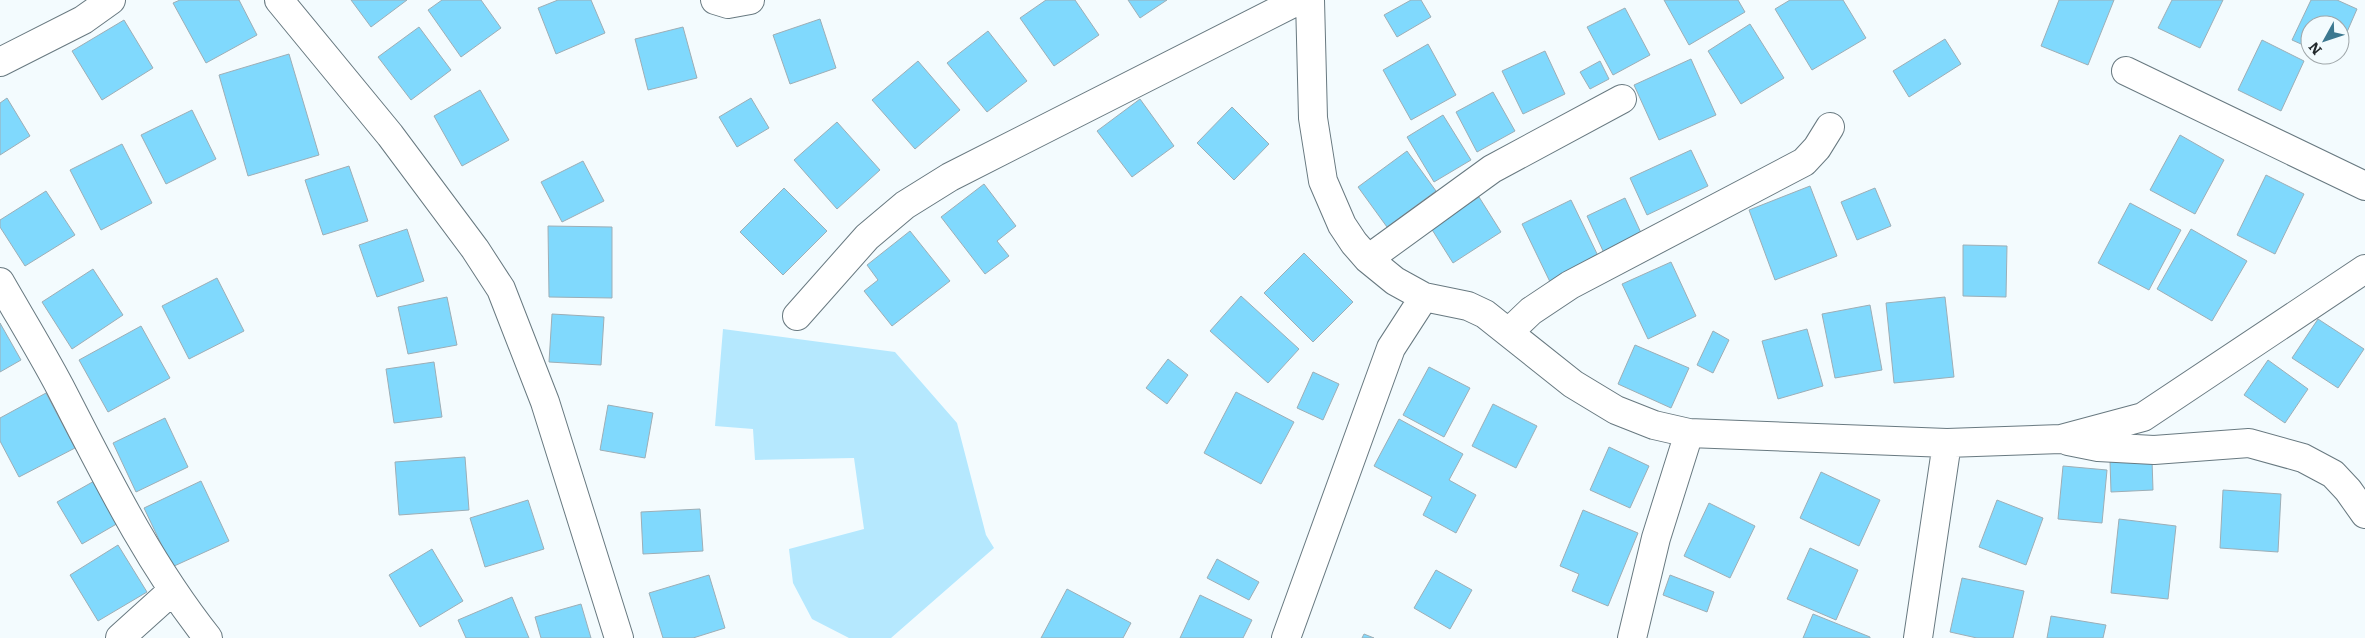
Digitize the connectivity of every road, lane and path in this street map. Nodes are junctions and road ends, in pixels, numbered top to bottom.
1 (111, 0) edge
2 (279, 0) edge
3 (716, 0) edge
4 (750, 0) edge
5 (1299, 0) edge
6 (1310, 0) edge
7 (0, 62) edge
8 (2126, 71) dead end
9 (1622, 99) dead end
10 (1830, 127) dead end
11 (2365, 186) edge
12 (1368, 259) junction
13 (2365, 269) edge
14 (0, 282) edge
15 (1424, 297) junction
16 (797, 316) dead end
17 (1508, 332) junction
18 (1689, 433) junction
19 (2061, 439) junction
20 (1946, 444) junction
21 (2365, 514) edge
22 (172, 591) junction
23 (120, 638) edge
24 (208, 638) edge
25 (618, 638) edge
26 (1286, 638) edge
27 (1632, 638) edge
28 (1918, 638) edge

1 - 7 street
2 - 25 street
3 - 4 street
5 - 16 street
6 - 12 street
8 - 11 street
9 - 12 street
10 - 17 street
12 - 15 street
13 - 19 street
14 - 22 street
15 - 17 street
15 - 26 street
17 - 18 street
18 - 20 street
18 - 27 street
19 - 20 street
19 - 21 street
20 - 28 street
22 - 23 street
22 - 24 street

